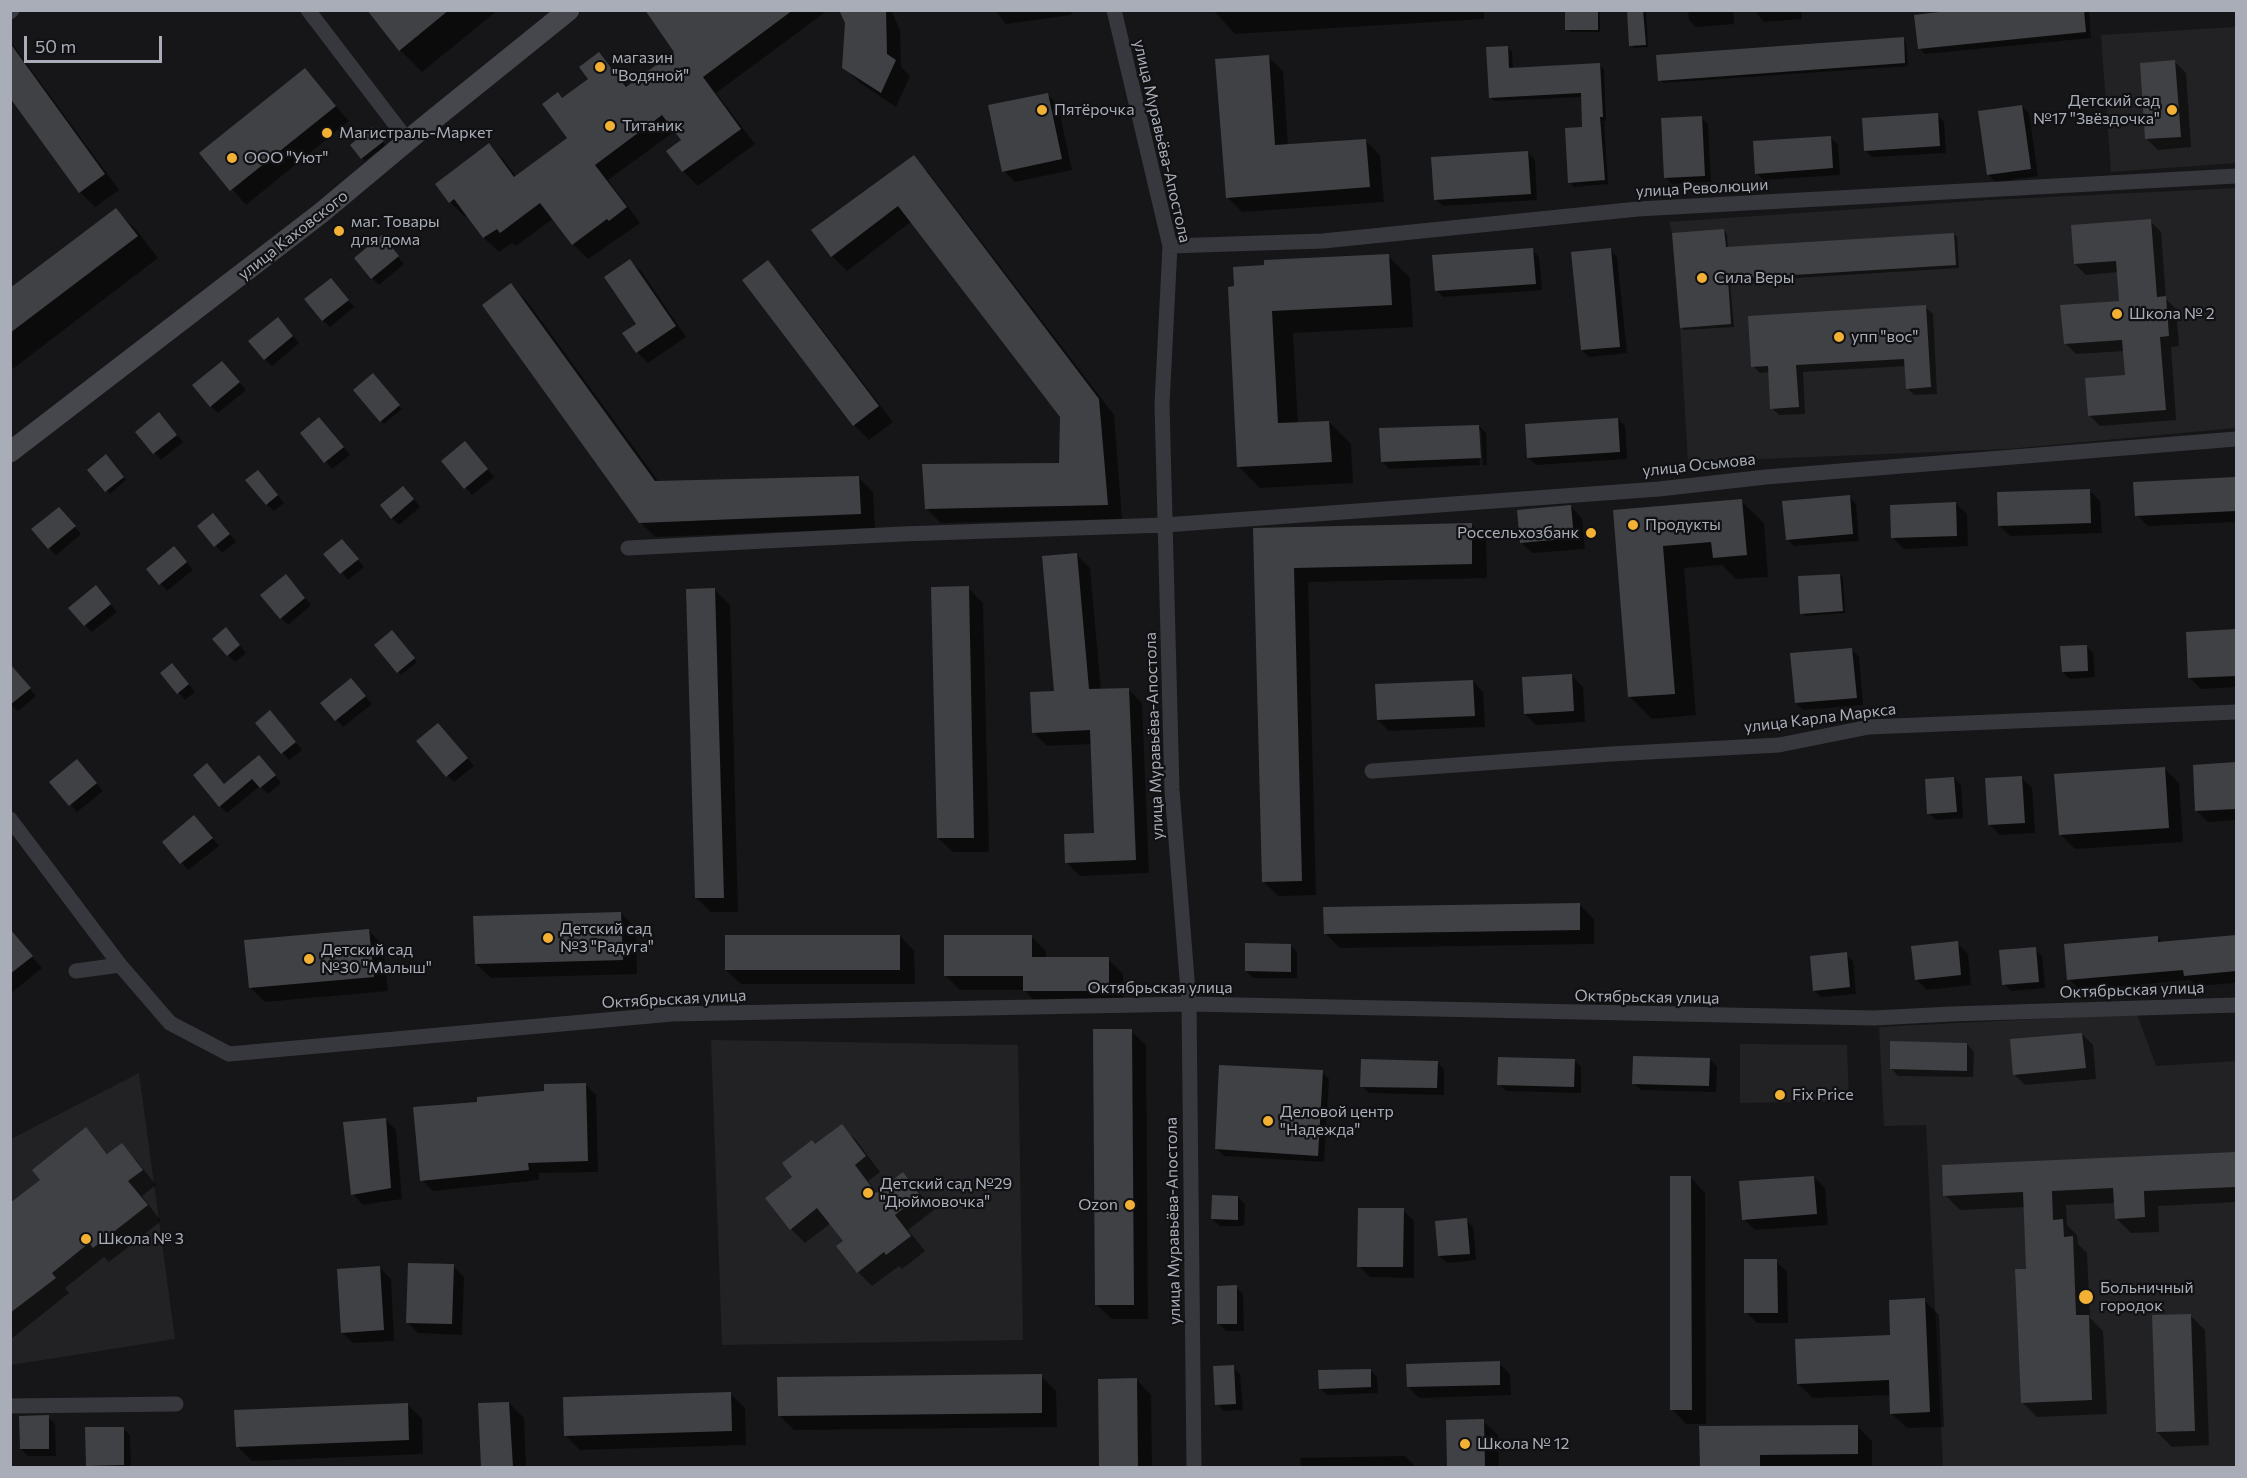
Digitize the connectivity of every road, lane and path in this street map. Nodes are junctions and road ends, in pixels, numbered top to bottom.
1 (308, 10) edge
2 (569, 10) edge
3 (1113, 10) edge
4 (408, 141) junction
5 (2236, 176) edge
6 (1170, 246) junction
7 (2236, 439) edge
8 (10, 452) edge
9 (1166, 525) junction
10 (628, 548) dead end
11 (2236, 712) edge
12 (1372, 771) dead end
13 (10, 819) edge
14 (120, 965) junction
15 (76, 971) dead end
16 (1189, 1004) junction
17 (2236, 1005) edge
18 (176, 1404) dead end
19 (10, 1406) edge
20 (1194, 1467) edge

1 - 4 street
2 - 4 main road, улица Каховского
3 - 6 street, улица Муравьёва-Апостола
4 - 8 main road, улица Каховского
5 - 6 street, улица Революции
6 - 9 street, улица Муравьёва-Апостола
7 - 9 street, улица Осьмова
9 - 10 street, улица Осьмова
9 - 16 street, улица Муравьёва-Апостола
11 - 12 street, улица Карла Маркса
13 - 14 street, Октябрьская улица
14 - 15 street
14 - 16 street, Октябрьская улица
16 - 17 street, Октябрьская улица
16 - 20 street, улица Муравьёва-Апостола
18 - 19 street

